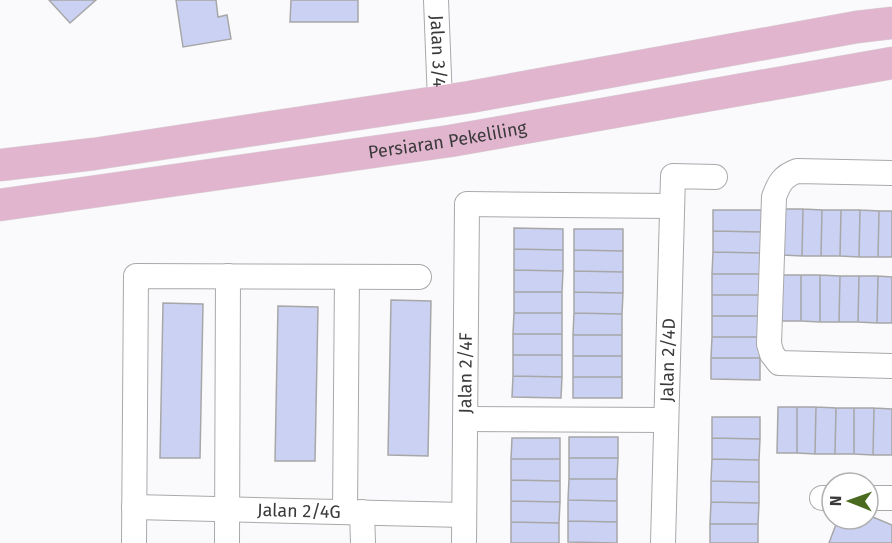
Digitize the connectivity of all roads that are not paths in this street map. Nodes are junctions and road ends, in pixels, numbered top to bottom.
1 (436, 0) edge
2 (892, 23) edge
3 (892, 63) edge
4 (440, 101) junction
5 (0, 165) edge
6 (892, 173) edge
7 (715, 177) dead end
8 (0, 205) edge
9 (672, 206) junction
10 (228, 276) junction
11 (346, 277) junction
12 (419, 277) dead end
13 (892, 366) edge
14 (465, 419) junction
15 (666, 420) junction
16 (134, 507) junction
17 (227, 510) junction
18 (353, 512) junction
19 (464, 515) junction
20 (134, 543) edge
21 (227, 543) edge
22 (363, 543) edge
23 (464, 543) edge
24 (663, 543) edge

1 - 4 street, Jalan 3/4
2 - 4 main road
3 - 8 main road, Persiaran Pekeliling
4 - 5 main road
6 - 13 street
7 - 9 street, Jalan 2/4D
9 - 14 street, Jalan 2/4F
9 - 15 street, Jalan 2/4D
10 - 11 street
10 - 16 street
10 - 17 street
11 - 12 street
11 - 18 street
14 - 15 street
14 - 19 street, Jalan 2/4F
15 - 24 street, Jalan 2/4D
16 - 17 street, Jalan 2/4G
16 - 20 street
17 - 18 street, Jalan 2/4G
17 - 21 street
18 - 19 street, Jalan 2/4G
18 - 22 street
19 - 23 street, Jalan 2/4F

